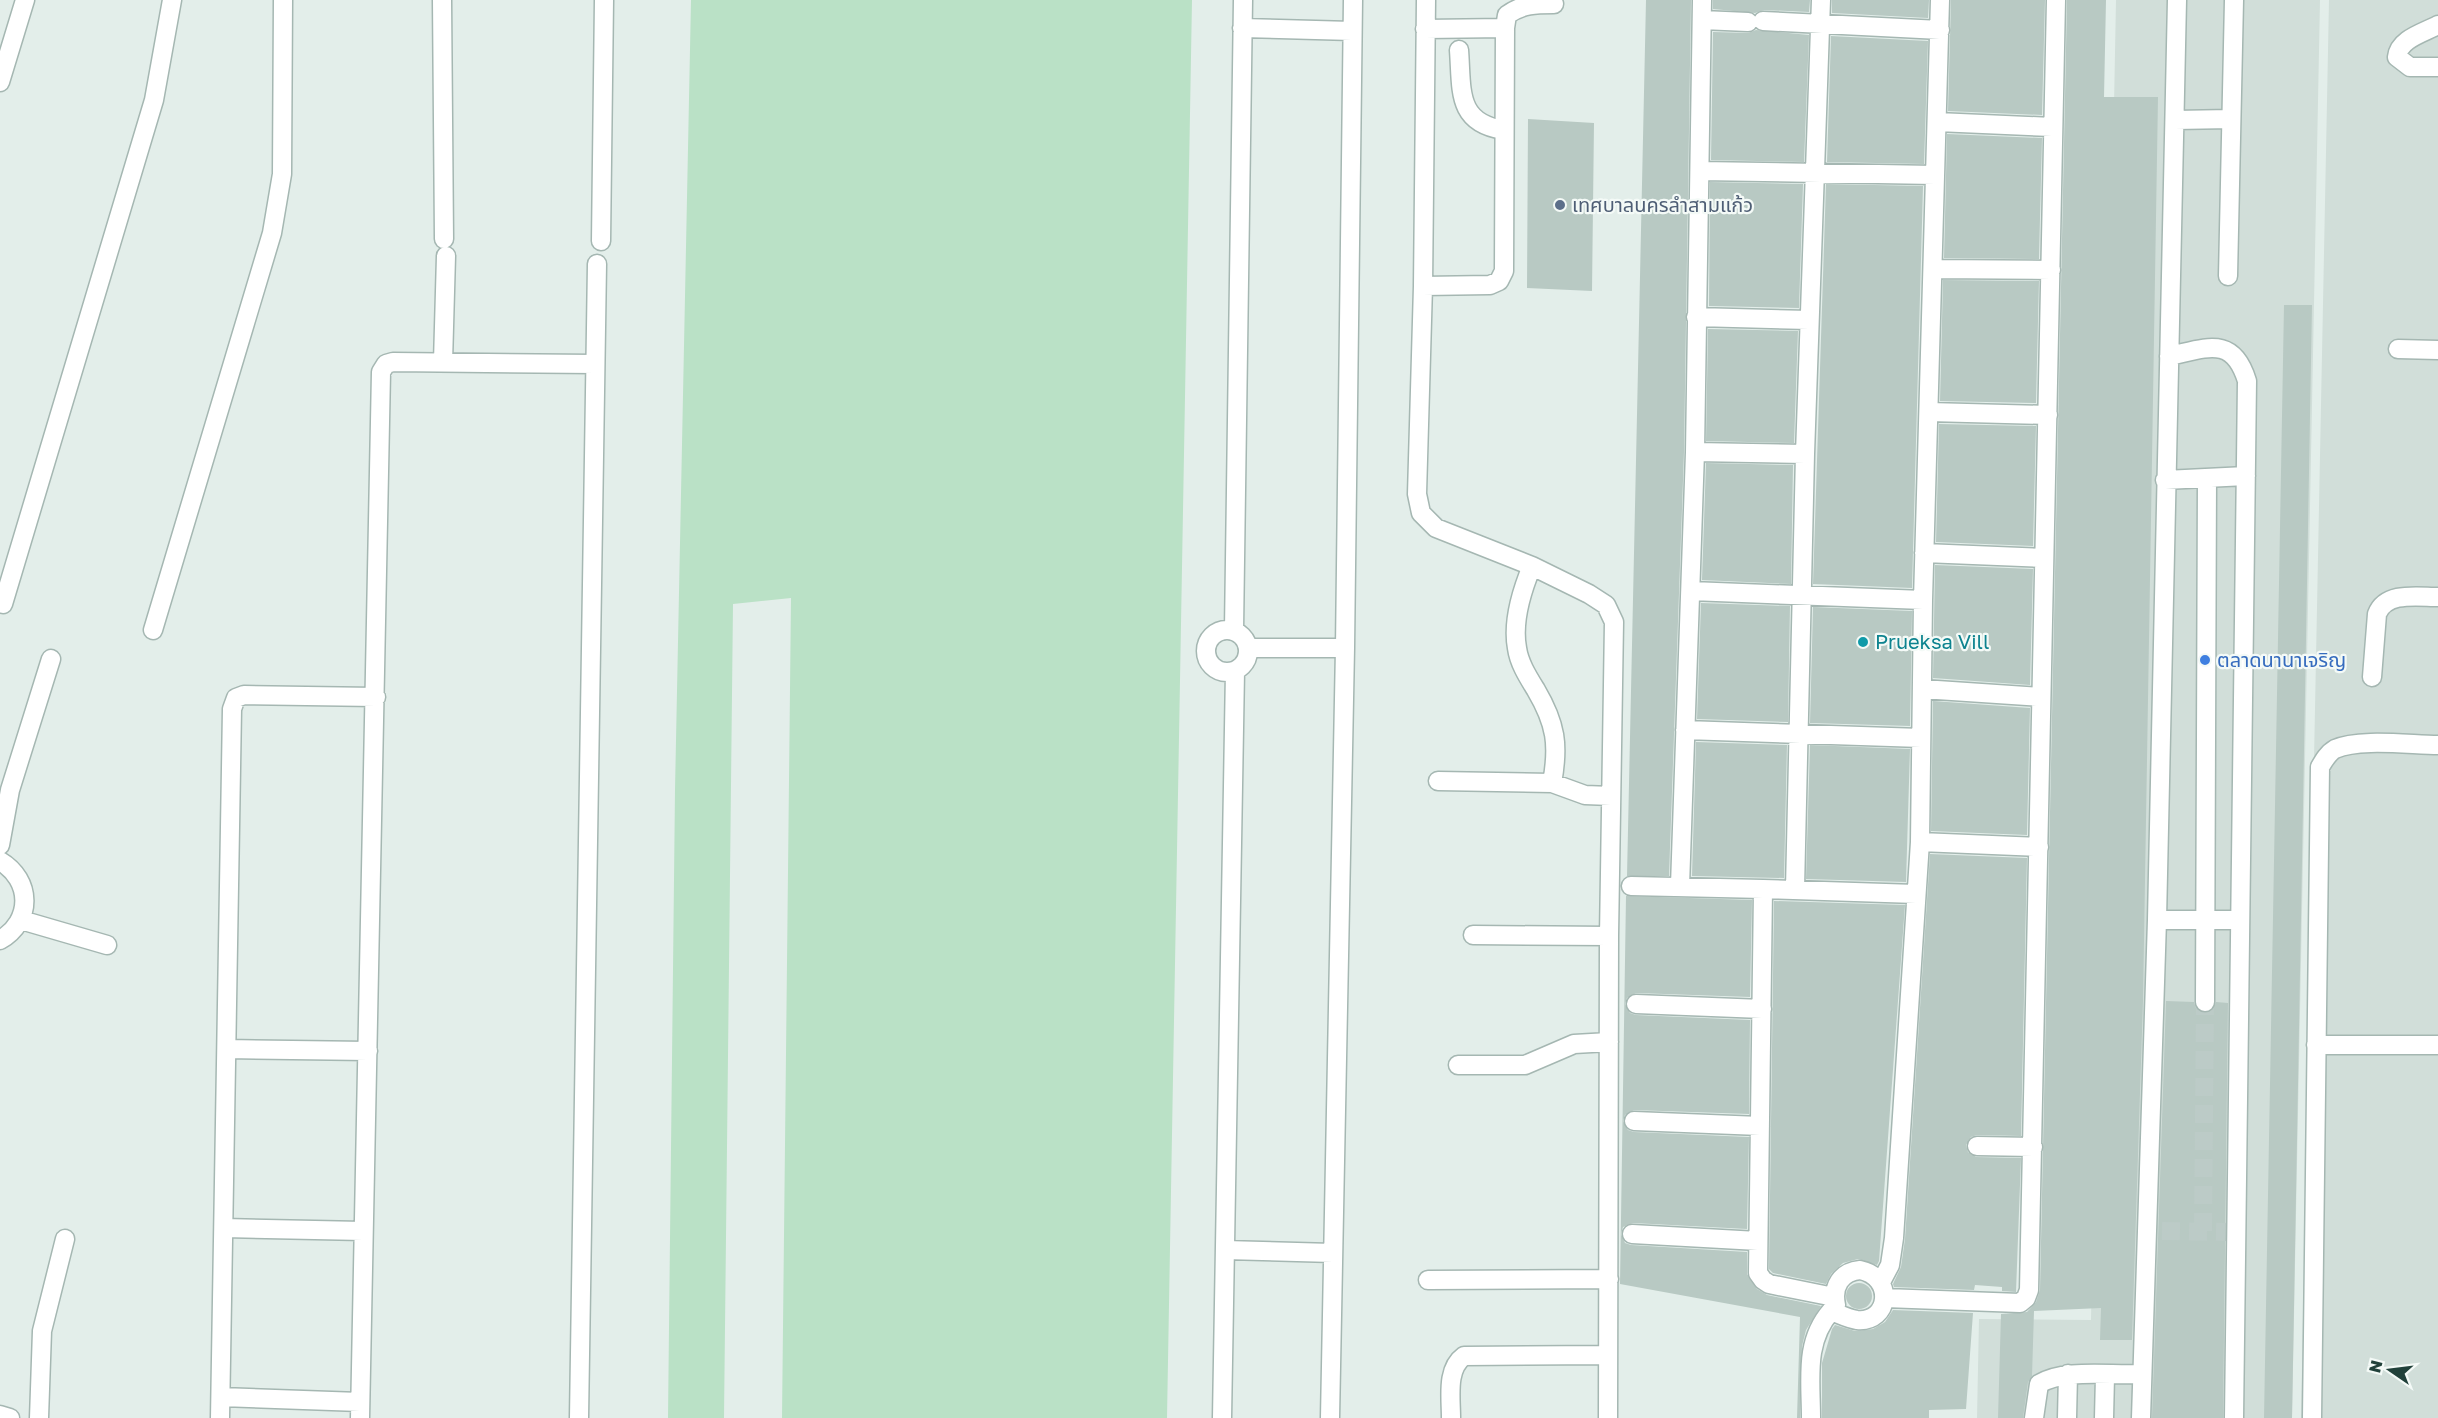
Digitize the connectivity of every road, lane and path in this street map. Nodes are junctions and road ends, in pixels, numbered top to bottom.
1 (25, 0) edge
2 (172, 0) edge
3 (283, 0) edge
4 (442, 0) edge
5 (604, 0) edge
6 (1243, 0) edge
7 (1353, 0) edge
8 (1426, 0) edge
9 (1702, 0) edge
10 (1821, 0) edge
11 (1940, 0) edge
12 (2056, 0) edge
13 (2177, 0) edge
14 (2234, 0) edge
15 (1554, 4) dead end
16 (1701, 20) junction
17 (1821, 24) junction
18 (2438, 25) edge
19 (1242, 28) junction
20 (1505, 28) junction
21 (1425, 29) junction
22 (1940, 30) junction
23 (1352, 31) junction
24 (1459, 50) dead end
25 (2438, 67) edge
26 (0, 82) edge
27 (2231, 119) junction
28 (2175, 120) junction
29 (1937, 122) junction
30 (2052, 127) junction
31 (1504, 130) junction
32 (1700, 171) junction
33 (1814, 175) junction
34 (1935, 175) junction
35 (601, 241) dead end
36 (597, 264) dead end
37 (1933, 269) junction
38 (2051, 270) junction
39 (2228, 276) dead end
40 (1423, 286) junction
41 (1696, 317) junction
42 (1809, 320) junction
43 (2398, 349) dead end
44 (2438, 350) edge
45 (2169, 356) junction
46 (443, 362) junction
47 (595, 364) junction
48 (1929, 412) junction
49 (2048, 414) junction
50 (1695, 452) junction
51 (1805, 454) junction
52 (2246, 476) junction
53 (2207, 478) junction
54 (2165, 480) junction
55 (1924, 553) junction
56 (2044, 558) junction
57 (1532, 566) junction
58 (1691, 591) junction
59 (1804, 594) junction
60 (2438, 597) edge
61 (1923, 600) junction
62 (3, 604) dead end
63 (153, 630) dead end
64 (1234, 630) junction
65 (1248, 648) junction
66 (1345, 648) junction
67 (51, 659) dead end
68 (1235, 671) junction
69 (2372, 677) dead end
70 (1922, 689) junction
71 (376, 697) junction
72 (2041, 697) junction
73 (1685, 730) junction
74 (1801, 734) junction
75 (1920, 738) junction
76 (2438, 745) edge
77 (1438, 781) dead end
78 (1552, 783) junction
79 (1611, 796) junction
80 (1920, 842) junction
81 (0, 845) edge
82 (2039, 846) junction
83 (0, 861) edge
84 (1631, 886) dead end
85 (1680, 886) junction
86 (1795, 889) junction
87 (1762, 890) junction
88 (1916, 894) junction
89 (21, 920) junction
90 (2157, 920) junction
91 (2206, 920) junction
92 (2239, 920) junction
93 (1473, 935) dead end
94 (1609, 936) junction
95 (0, 940) edge
96 (107, 945) dead end
97 (2205, 1002) tunnel mouth
98 (1636, 1004) dead end
99 (1762, 1009) junction
100 (1609, 1042) junction
101 (2316, 1045) junction
102 (2438, 1045) edge
103 (226, 1049) junction
104 (368, 1051) junction
105 (1458, 1065) dead end
106 (1634, 1120) dead end
107 (1760, 1126) junction
108 (1977, 1146) dead end
109 (2033, 1147) junction
110 (224, 1228) junction
111 (363, 1231) junction
112 (1632, 1234) dead end
113 (65, 1239) dead end
114 (1758, 1240) junction
115 (1225, 1250) junction
116 (1333, 1254) junction
117 (1609, 1279) junction
118 (1428, 1280) dead end
119 (1883, 1290) junction
120 (1833, 1304) junction
121 (1608, 1355) junction
122 (2068, 1374) junction
123 (2142, 1374) junction
124 (2105, 1376) junction
125 (221, 1397) junction
126 (360, 1410) edge
127 (0, 1415) edge
128 (10, 1418) edge
129 (39, 1418) edge
130 (220, 1418) edge
131 (579, 1418) edge
132 (1222, 1418) edge
133 (1330, 1418) edge
134 (1451, 1418) edge
135 (1608, 1418) edge
136 (1810, 1418) edge
137 (2034, 1418) edge
138 (2067, 1418) edge
139 (2104, 1418) edge
140 (2141, 1418) edge
141 (2234, 1418) edge
142 (2312, 1418) edge

1 - 26 street
2 - 62 street
3 - 63 street
4 - 46 street
5 - 35 street
6 - 19 street
7 - 23 street
8 - 21 street
9 - 16 street
10 - 17 street
11 - 22 street
12 - 30 street
13 - 28 street
14 - 27 street
15 - 20 street
16 - 17 street
16 - 32 street
17 - 22 street
17 - 33 street
18 - 25 street
19 - 23 street
19 - 64 street
20 - 21 street
20 - 31 street
21 - 40 street
22 - 29 street
23 - 66 street
24 - 31 street
27 - 28 street
27 - 39 street
28 - 45 street
29 - 30 street
29 - 34 street
30 - 38 street
31 - 40 street
32 - 33 street
32 - 41 street
33 - 34 street
33 - 42 street
34 - 37 street
36 - 47 street
37 - 38 street
37 - 48 street
38 - 49 street
40 - 57 street
41 - 42 street
41 - 50 street
42 - 51 street
43 - 44 street
45 - 52 street
45 - 54 street
46 - 47 street
46 - 71 street
47 - 131 street
48 - 49 street
48 - 55 street
49 - 56 street
50 - 51 street
50 - 58 street
51 - 59 street
52 - 53 street
52 - 92 street
53 - 54 street
53 - 91 street
54 - 90 street
55 - 56 street
55 - 61 street
56 - 72 street
57 - 78 street
57 - 79 street
58 - 59 street
58 - 73 street
59 - 61 street
59 - 74 street
60 - 69 street
61 - 70 street
64 - 65 street
64 - 68 street
65 - 66 street
65 - 68 street
66 - 116 street
67 - 81 street
68 - 115 street
70 - 72 street
70 - 75 street
71 - 103 street
71 - 104 street
72 - 82 street
73 - 74 street
73 - 85 street
74 - 75 street
74 - 86 street
75 - 80 street
76 - 101 street
77 - 78 street
78 - 79 street
79 - 94 street
80 - 82 street
80 - 88 street
82 - 109 street
83 - 89 street
84 - 85 street
85 - 87 street
86 - 87 street
86 - 88 street
87 - 99 street
88 - 119 street
89 - 95 street
89 - 96 street
90 - 91 street
90 - 123 street
91 - 92 street
91 - 97 street
92 - 141 street
93 - 94 street
94 - 100 street
98 - 99 street
99 - 107 street
100 - 105 street
100 - 117 street
101 - 102 street
101 - 142 street
103 - 104 street
103 - 110 street
104 - 111 street
106 - 107 street
107 - 114 street
108 - 109 street
109 - 119 street
110 - 111 street
110 - 125 street
111 - 126 street
112 - 114 street
113 - 129 street
114 - 120 street
115 - 116 street
115 - 132 street
116 - 133 street
117 - 118 street
117 - 121 street
119 - 120 street
119 - 120 street
120 - 136 street
121 - 134 street
121 - 135 street
122 - 124 street
122 - 137 street
122 - 138 street
123 - 124 street
123 - 140 street
124 - 139 street
125 - 126 street
125 - 130 street
127 - 128 street

